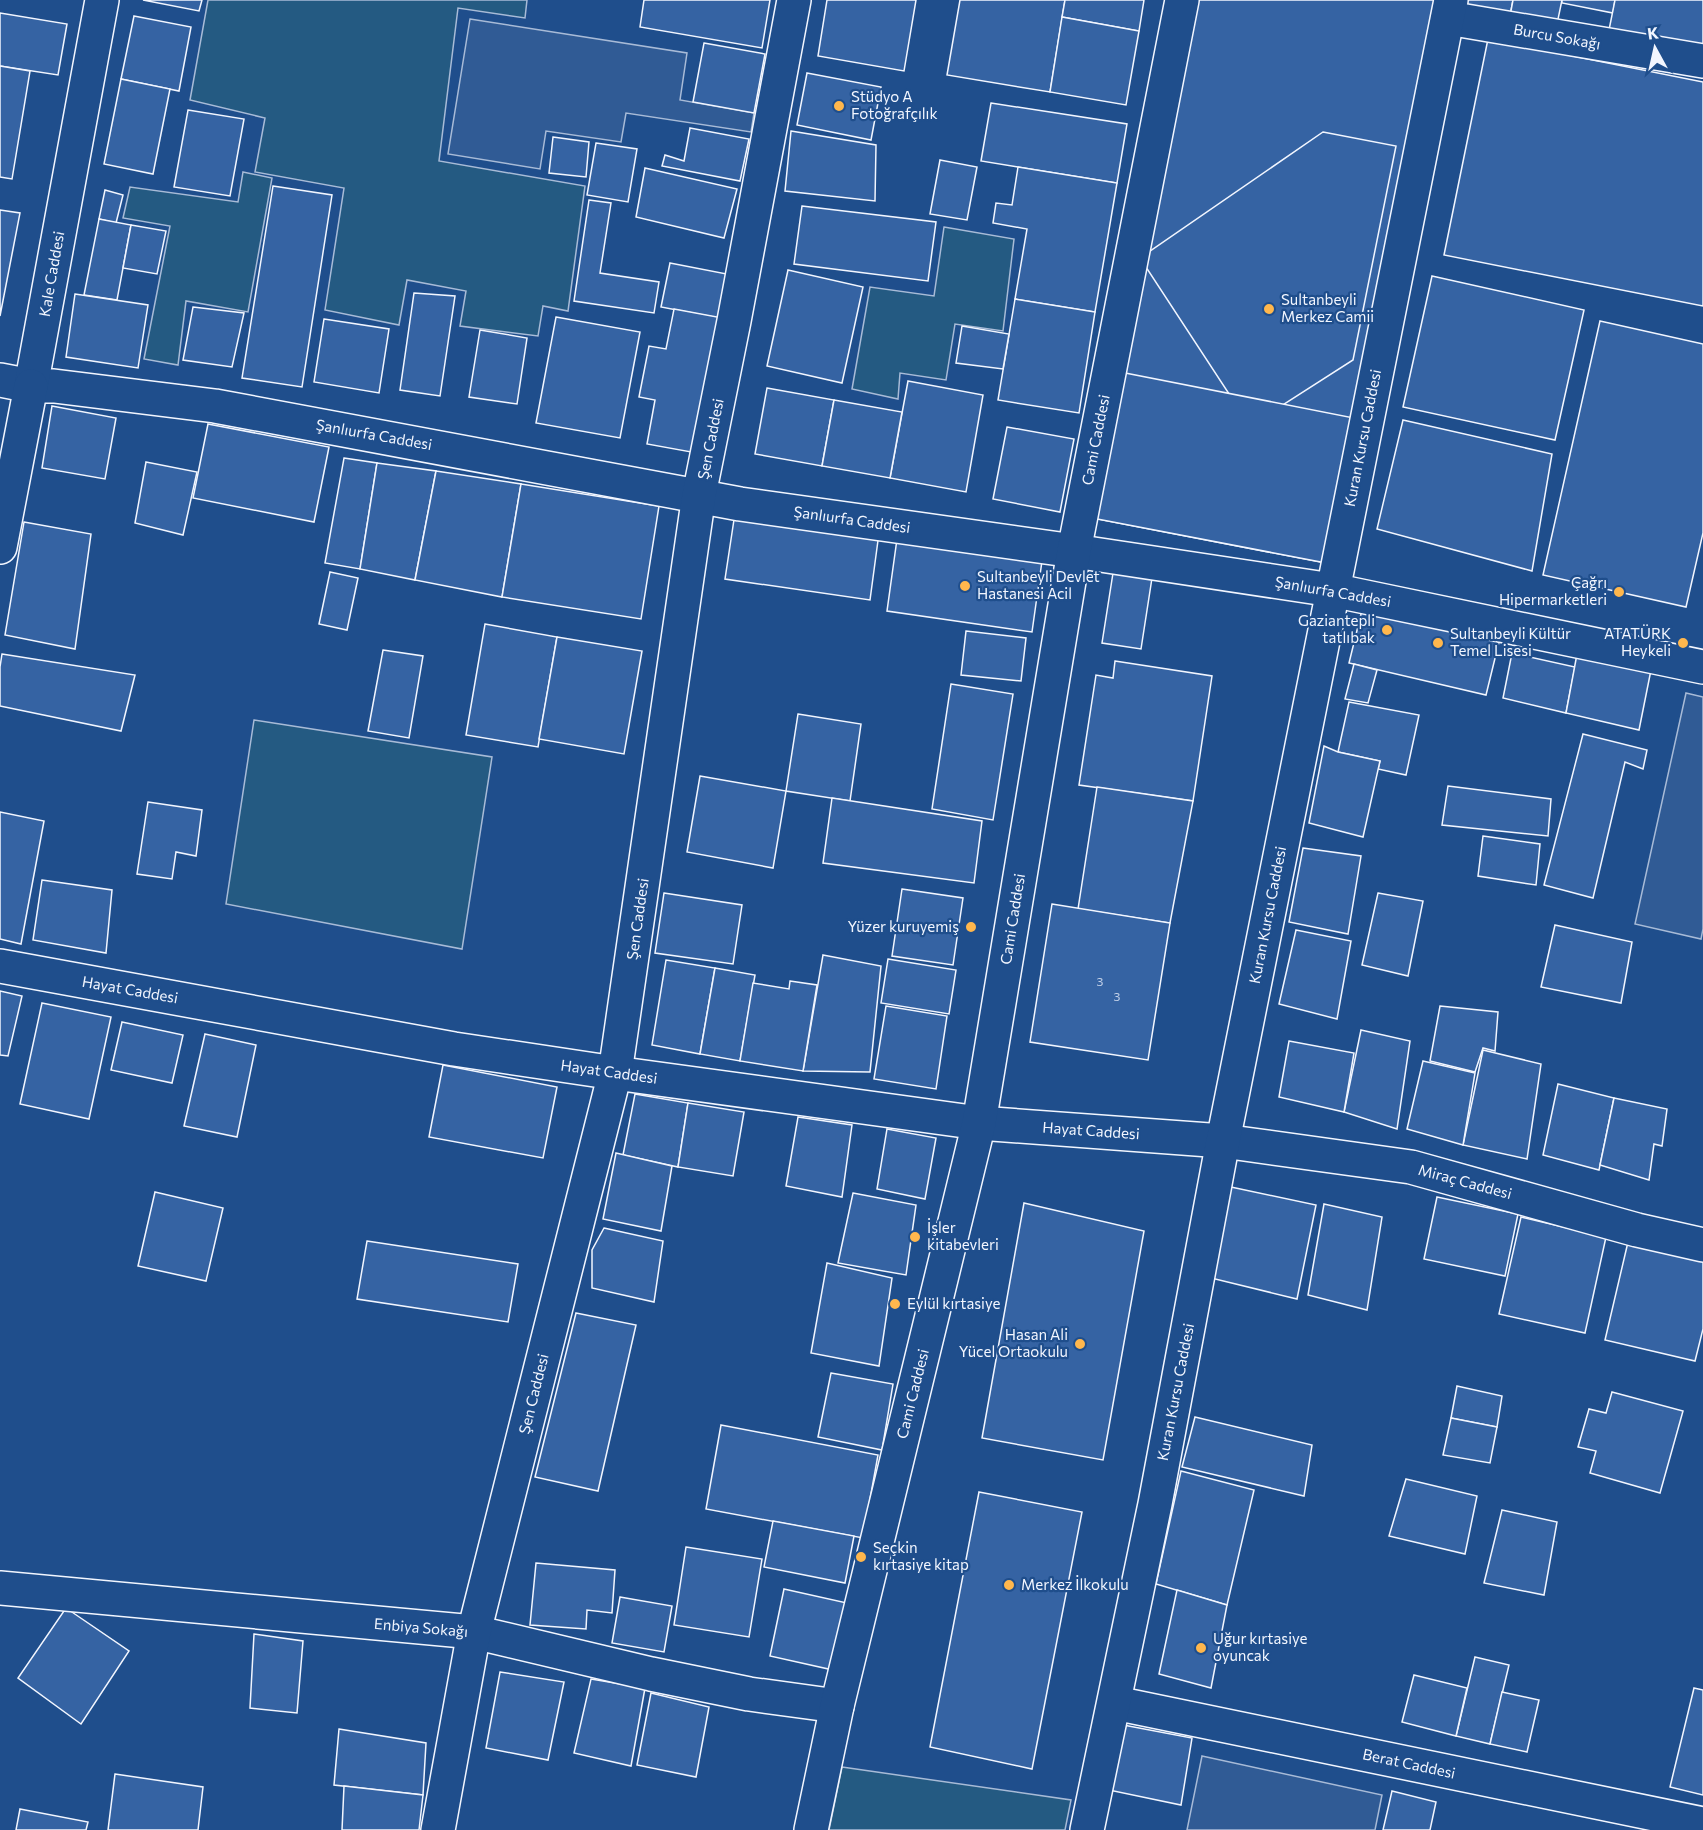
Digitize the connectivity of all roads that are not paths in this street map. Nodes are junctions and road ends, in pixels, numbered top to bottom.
1 (102, 0) edge
2 (794, 0) edge
3 (1182, 0) edge
4 (1449, 9) edge
5 (1703, 62) edge
6 (15, 383) edge
7 (699, 495) junction
8 (0, 548) edge
9 (1074, 551) junction
10 (1332, 590) junction
11 (1703, 667) edge
12 (0, 966) edge
13 (615, 1073) junction
14 (979, 1123) junction
15 (1223, 1141) junction
16 (1703, 1245) edge
17 (0, 1588) edge
18 (474, 1632) junction
19 (1115, 1703) junction
20 (837, 1706) junction
21 (1703, 1824) edge
22 (438, 1830) edge
23 (811, 1830) edge
24 (1087, 1830) edge

1 - 6 street, Kale Caddesi
2 - 7 street, Şen Caddesi
3 - 9 street, Cami Caddesi
4 - 5 street, Burcu Sokağı
4 - 10 street, Kuran Kursu Caddesi
6 - 7 street, Şanlıurfa Caddesi
6 - 8 street, Kale Caddesi
7 - 9 street, Şanlıurfa Caddesi
7 - 13 street, Şen Caddesi
9 - 10 street, Şanlıurfa Caddesi
9 - 14 street, Cami Caddesi
10 - 11 street, Şanlıurfa Caddesi
10 - 15 street, Kuran Kursu Caddesi
12 - 13 street, Hayat Caddesi
13 - 14 street, Hayat Caddesi
13 - 18 street, Şen Caddesi
14 - 15 street, Hayat Caddesi
14 - 20 street, Cami Caddesi
15 - 16 street, Miraç Caddesi
15 - 19 street, Kuran Kursu Caddesi
17 - 18 street, Enbiya Sokağı
18 - 20 street, Enbiya Sokağı
18 - 22 street, Şen Caddesi
19 - 21 street, Berat Caddesi
19 - 24 street, Kuran Kursu Caddesi
20 - 23 street, Cami Caddesi

